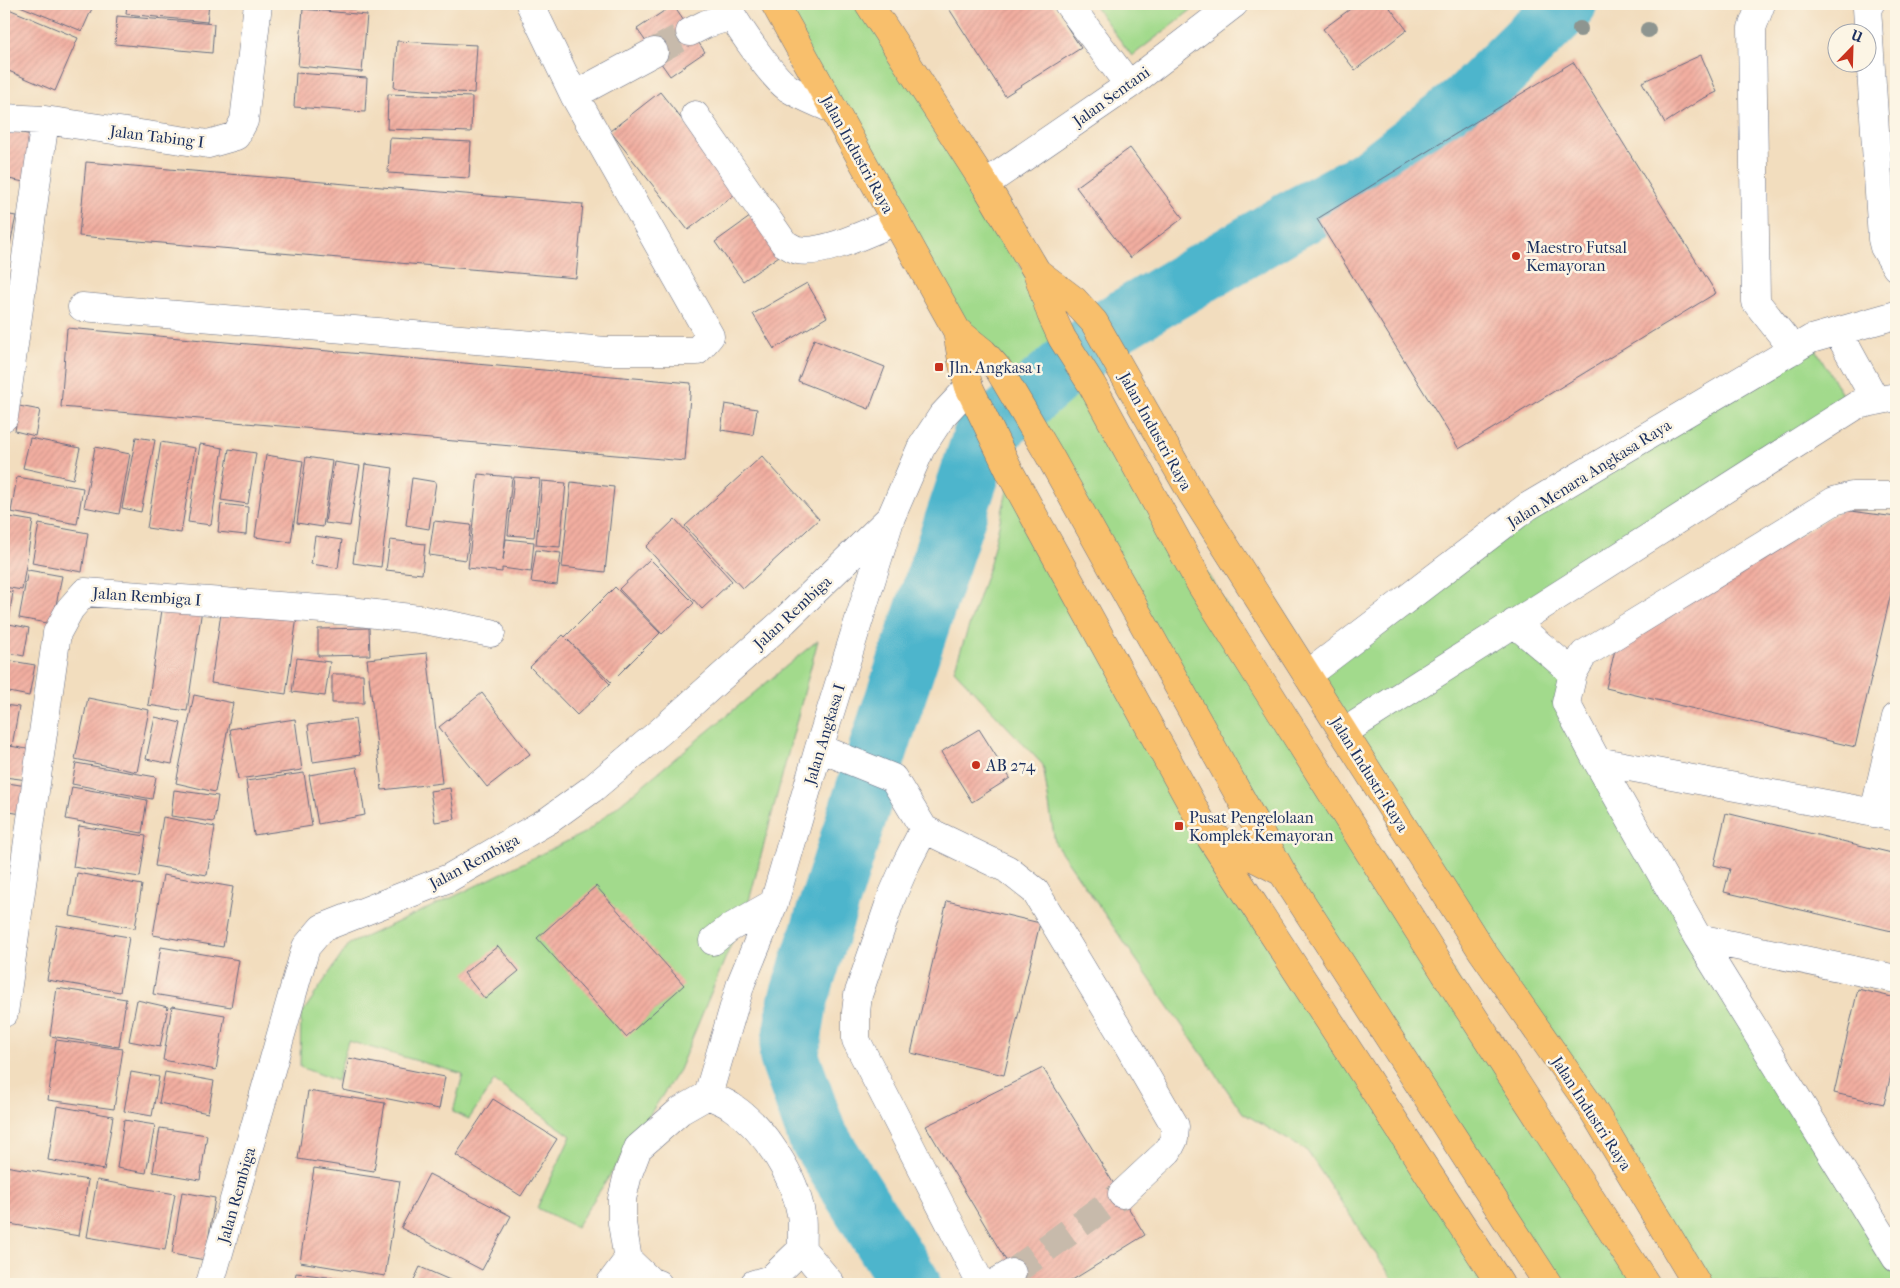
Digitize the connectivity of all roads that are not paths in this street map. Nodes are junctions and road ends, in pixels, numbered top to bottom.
1 (258, 4) edge
2 (530, 4) edge
3 (775, 4) edge
4 (869, 4) edge
5 (1068, 4) edge
6 (1234, 4) edge
7 (1761, 4) edge
8 (1870, 4) edge
9 (729, 10) edge
10 (690, 32) tunnel mouth
11 (654, 52) tunnel mouth
12 (1129, 85) junction
13 (574, 96) junction
14 (834, 110) junction
15 (695, 115) dead end
16 (4, 118) edge
17 (45, 120) junction
18 (985, 184) junction
19 (896, 221) junction
20 (1896, 267) edge
21 (1037, 272) junction
22 (82, 307) dead end
23 (1896, 315) edge
24 (957, 331) junction
25 (1838, 332) junction
26 (1794, 350) junction
27 (969, 387) junction
28 (1886, 399) edge
29 (4, 417) edge
30 (1896, 496) edge
31 (891, 517) junction
32 (1522, 618) junction
33 (491, 633) dead end
34 (1573, 674) junction
35 (1307, 675) junction
36 (1896, 717) edge
37 (1344, 732) junction
38 (819, 748) junction
39 (1597, 761) junction
40 (1885, 815) edge
41 (924, 829) junction
42 (1208, 834) junction
43 (1282, 872) junction
44 (774, 902) junction
45 (1698, 938) junction
46 (713, 941) dead end
47 (1482, 950) junction
48 (1447, 976) junction
49 (1896, 979) edge
50 (4, 1013) edge
51 (708, 1095) junction
52 (1122, 1194) tunnel mouth
53 (1896, 1216) edge
54 (802, 1249) junction
55 (1892, 1252) edge
56 (628, 1260) junction
57 (210, 1284) edge
58 (610, 1284) edge
59 (658, 1284) edge
60 (754, 1284) edge
61 (831, 1284) edge
62 (981, 1284) edge
63 (1500, 1284) edge
64 (1548, 1284) edge
65 (1646, 1284) edge
66 (1697, 1284) edge

1 - 17 street, Jalan Tabing I
2 - 13 street
3 - 14 main road, Jalan Industri Raya
4 - 18 main road, Jalan Industri Raya
5 - 12 street
6 - 12 street, Jalan Sentani
7 - 26 street
8 - 20 street
9 - 10 street
9 - 14 street
11 - 13 street
12 - 18 street, Jalan Sentani
13 - 22 street
14 - 19 main road, Jalan Industri Raya
15 - 19 street
16 - 17 street, Jalan Tabing I
17 - 29 street
18 - 21 main road, Jalan Industri Raya
19 - 24 main road, Jalan Industri Raya
21 - 35 main road, Jalan Industri Raya
21 - 48 main road, Jalan Industri Raya
23 - 25 street, Jalan Menara Angkasa Raya
24 - 27 main road, Jalan Industri Raya
24 - 43 main road, Jalan Industri Raya
25 - 26 street, Jalan Menara Angkasa Raya
25 - 28 street
26 - 35 street, Jalan Menara Angkasa Raya
27 - 31 street, Jalan Angkasa I
27 - 42 main road, Jalan Industri Raya
28 - 32 street
30 - 34 street
31 - 38 street, Jalan Angkasa I
31 - 57 street, Jalan Rembiga
32 - 34 street
32 - 37 street
33 - 50 street, Jalan Rembiga I
34 - 39 street
35 - 37 main road, Jalan Industri Raya
36 - 40 street
37 - 47 main road, Jalan Industri Raya
38 - 41 street
38 - 44 street, Jalan Angkasa I
39 - 40 street
39 - 45 street
41 - 52 street
41 - 62 street
42 - 43 main road
42 - 63 main road, Jalan Industri Raya
43 - 64 main road, Jalan Industri Raya
44 - 46 street
44 - 51 street, Jalan Angkasa I
45 - 49 street
45 - 55 street
47 - 48 main road
47 - 66 main road, Jalan Industri Raya
48 - 65 main road, Jalan Industri Raya
51 - 54 street
51 - 56 street
53 - 55 street
54 - 60 street
54 - 61 street
56 - 58 street
56 - 59 street

